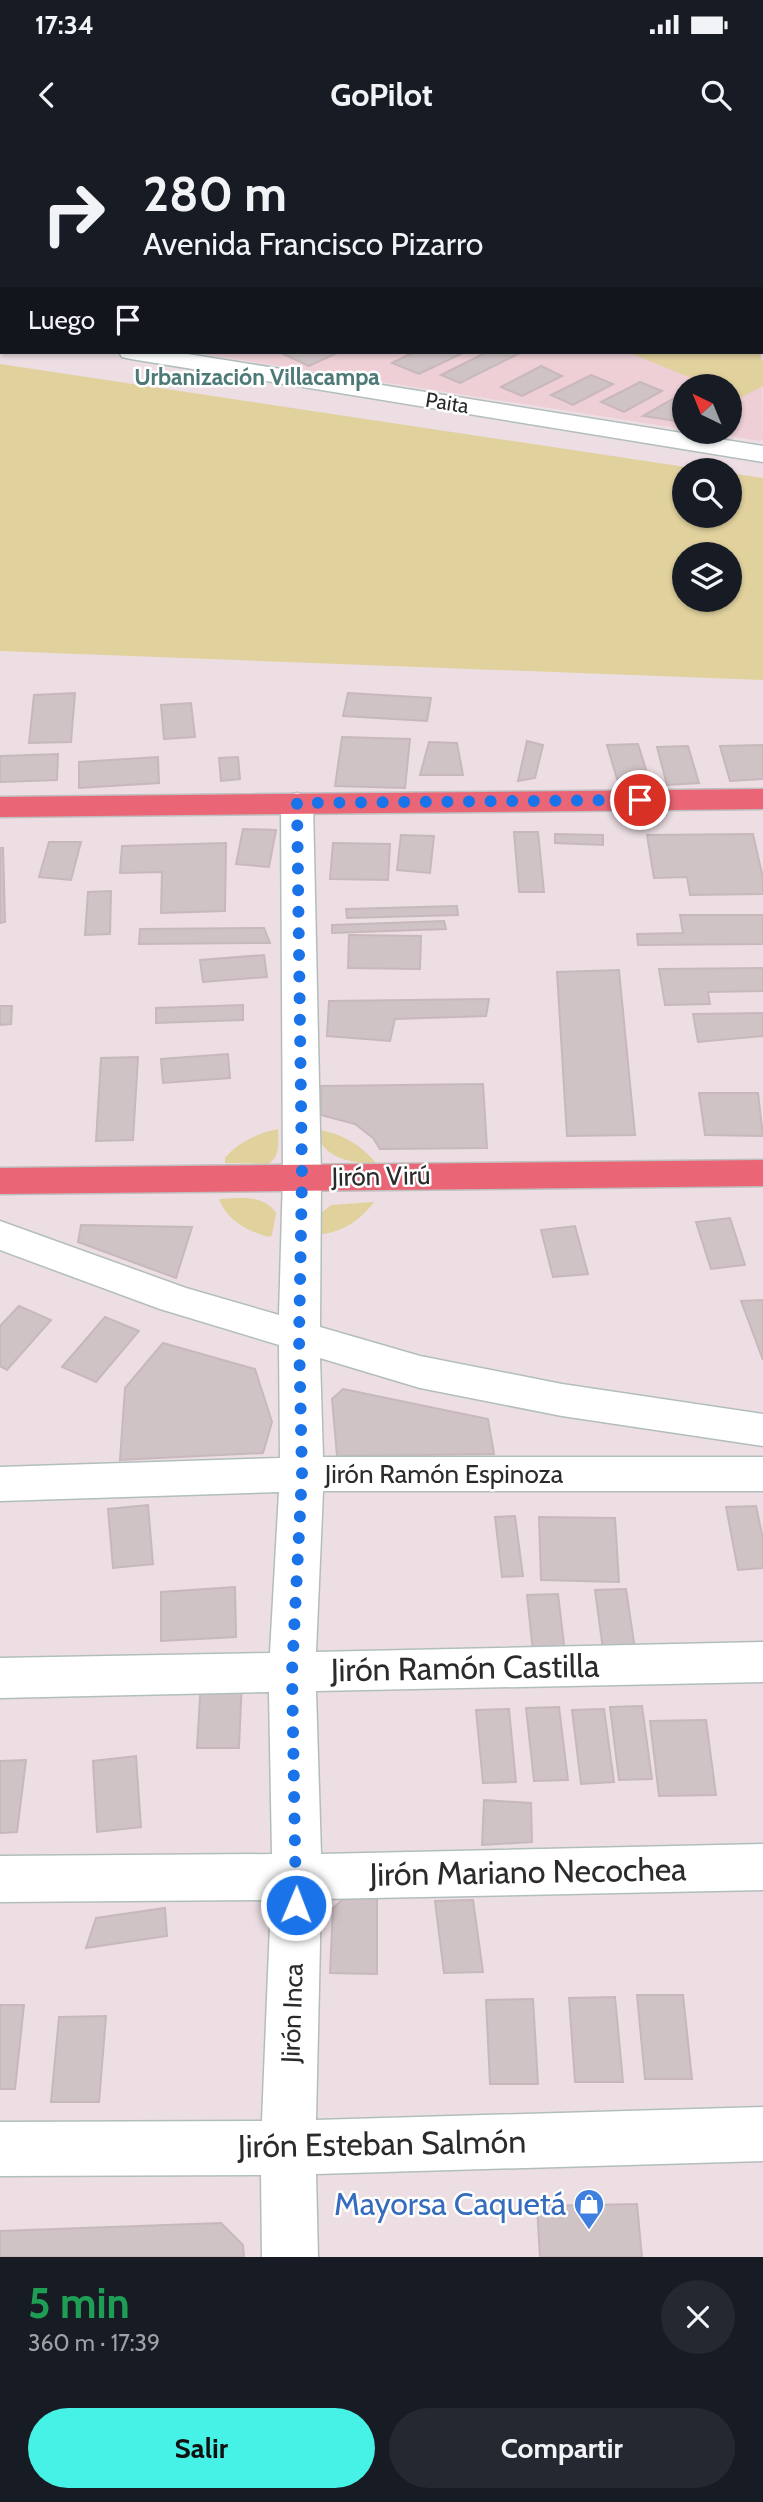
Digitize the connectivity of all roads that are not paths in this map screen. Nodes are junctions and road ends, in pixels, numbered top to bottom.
1 (143, 354) edge
2 (763, 454) edge
3 (763, 799) edge
4 (297, 803) junction
5 (0, 807) edge
6 (763, 1172) edge
7 (302, 1177) junction
8 (0, 1181) edge
9 (0, 1235) edge
10 (299, 1337) junction
11 (763, 1430) edge
12 (302, 1474) junction
13 (763, 1474) edge
14 (0, 1484) edge
15 (763, 1662) edge
16 (292, 1672) junction
17 (0, 1678) edge
18 (763, 1867) edge
19 (297, 1877) junction
20 (0, 1879) edge
21 (763, 2134) edge
22 (288, 2148) junction
23 (0, 2149) edge
24 (290, 2257) edge

1 - 2 street, Paita
3 - 4 main road
4 - 5 main road
4 - 7 street, Jirón Inca
6 - 7 main road, Jirón Virú
7 - 8 main road, Jirón Virú
7 - 10 street, Jirón Inca
9 - 10 street
10 - 11 street
10 - 12 street, Jirón Inca
12 - 13 street, Jirón Ramón Espinoza
12 - 14 street, Jirón Ramón Espinoza
12 - 16 street, Jirón Inca
15 - 16 street, Jirón Ramón Castilla
16 - 17 street, Jirón Ramón Castilla
16 - 19 street, Jirón Inca
18 - 19 street, Jirón Mariano Necochea
19 - 20 street, Jirón Mariano Necochea
19 - 22 street, Jirón Inca
21 - 22 street, Jirón Esteban Salmón
22 - 23 street, Jirón Esteban Salmón
22 - 24 street, Jirón Inca

